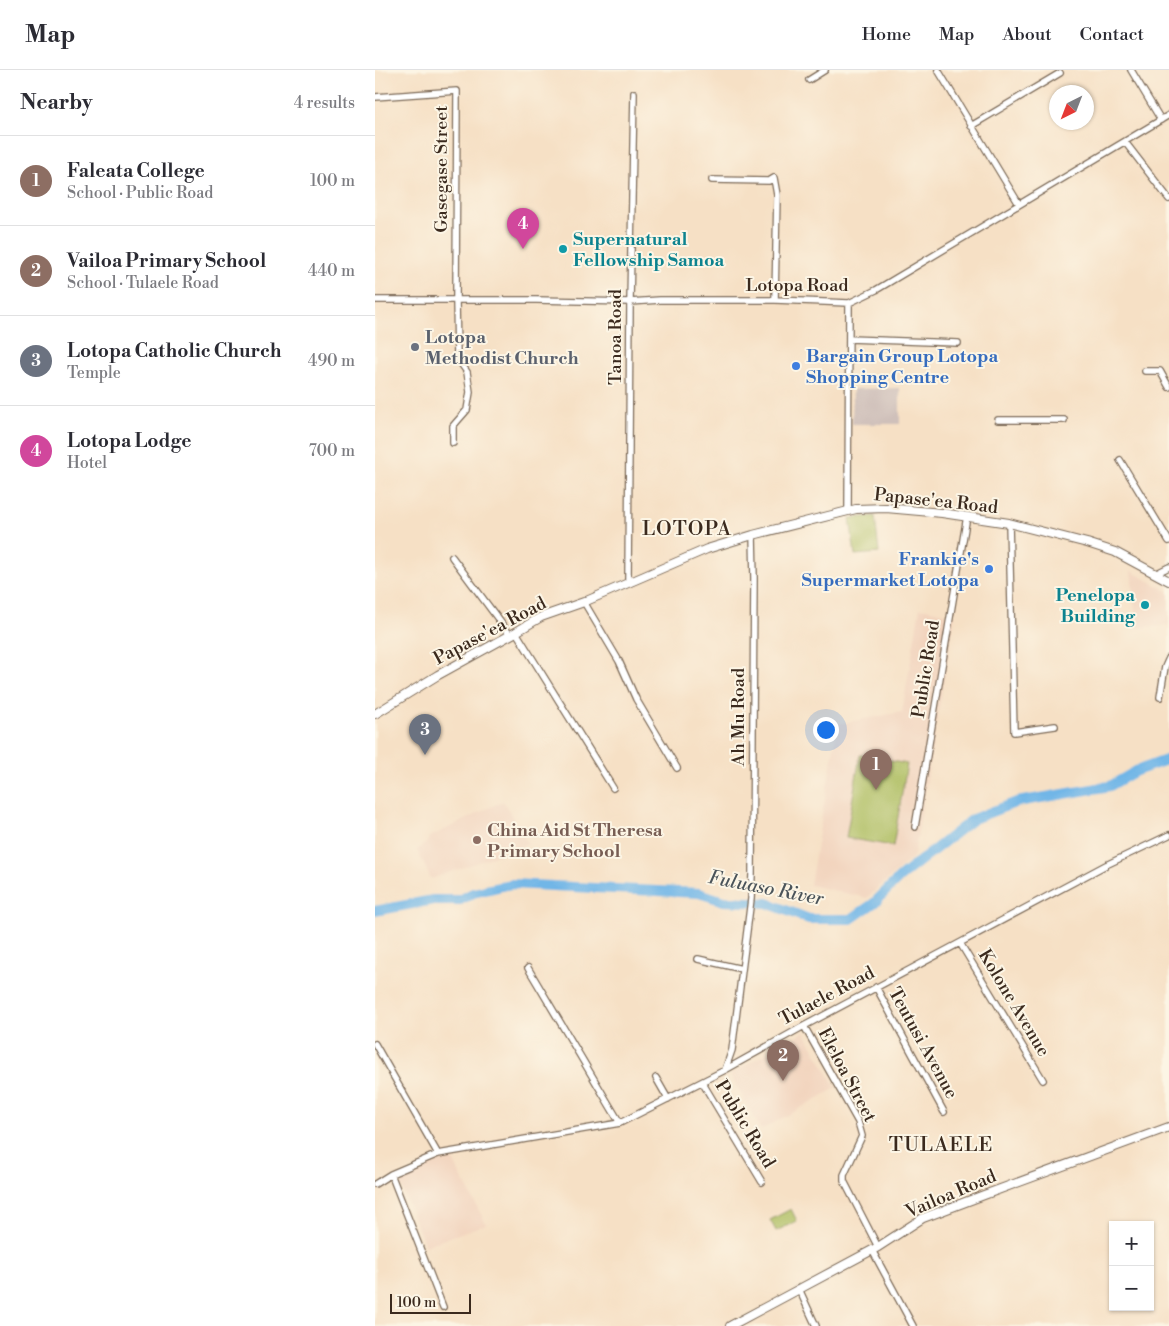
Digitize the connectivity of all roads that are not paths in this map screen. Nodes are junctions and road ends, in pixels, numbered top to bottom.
1 (825, 70) edge
2 (938, 70) edge
3 (1131, 70) edge
4 (1060, 73) dead end
5 (809, 80) dead end
6 (634, 93) dead end
7 (375, 97) edge
8 (1169, 115) edge
9 (1161, 120) junction
10 (971, 126) junction
11 (1125, 142) junction
12 (713, 180) dead end
13 (1169, 199) edge
14 (1019, 204) junction
15 (375, 300) edge
16 (456, 300) junction
17 (775, 300) junction
18 (629, 302) junction
19 (849, 303) junction
20 (849, 339) junction
21 (958, 342) dead end
22 (1145, 371) dead end
23 (1169, 387) edge
24 (998, 420) dead end
25 (1064, 420) dead end
26 (453, 443) dead end
27 (1120, 460) dead end
28 (848, 511) junction
29 (967, 516) junction
30 (1009, 523) junction
31 (753, 535) junction
32 (1169, 541) edge
33 (452, 557) dead end
34 (1169, 568) edge
35 (1157, 573) junction
36 (1169, 581) edge
37 (628, 582) junction
38 (584, 602) junction
39 (513, 634) junction
40 (1169, 658) edge
41 (1160, 697) dead end
42 (375, 714) edge
43 (1055, 726) dead end
44 (677, 768) dead end
45 (613, 788) dead end
46 (915, 827) dead end
47 (1169, 835) edge
48 (960, 942) junction
49 (698, 959) dead end
50 (527, 968) dead end
51 (742, 969) junction
52 (876, 987) junction
53 (803, 1026) junction
54 (375, 1044) edge
55 (725, 1070) junction
56 (657, 1078) dead end
57 (1043, 1080) dead end
58 (701, 1082) junction
59 (668, 1099) junction
60 (944, 1112) dead end
61 (620, 1123) junction
62 (1169, 1127) edge
63 (438, 1154) junction
64 (391, 1174) junction
65 (762, 1182) dead end
66 (375, 1184) edge
67 (875, 1249) junction
68 (799, 1289) junction
69 (443, 1307) dead end
70 (731, 1326) edge
71 (816, 1326) edge
72 (913, 1326) edge

1 - 5 street
2 - 10 street
3 - 9 street
4 - 10 street
6 - 18 street, Tanoa Road
7 - 16 street, Gasegase Street
8 - 9 street, Lotopa Road
9 - 11 street, Lotopa Road
10 - 14 street
11 - 13 street
11 - 14 street, Lotopa Road
12 - 17 street
14 - 19 street, Lotopa Road
15 - 16 street, Lotopa Road
16 - 18 street, Lotopa Road
16 - 26 street
17 - 18 street, Lotopa Road
17 - 19 street, Lotopa Road
18 - 37 street, Tanoa Road
19 - 20 street
20 - 21 street
20 - 28 street
22 - 23 street
24 - 25 street
27 - 32 street
28 - 29 main road, Papase'ea Road
28 - 31 main road, Papase'ea Road
29 - 30 main road, Papase'ea Road
29 - 46 street, Public Road
30 - 35 main road, Papase'ea Road
30 - 43 street
31 - 37 main road, Papase'ea Road
31 - 51 street, Ah Mu Road
33 - 39 street
34 - 35 street
35 - 36 main road, Papase'ea Road
37 - 38 main road, Papase'ea Road
38 - 39 main road, Papase'ea Road
38 - 44 street
39 - 42 main road, Papase'ea Road
39 - 45 street
40 - 41 street
47 - 48 street, Tulaele Road
48 - 52 street, Tulaele Road
48 - 57 street, Kolone Avenue
49 - 51 street
50 - 61 street
51 - 55 street
52 - 53 street, Tulaele Road
52 - 60 street, Teutusi Avenue
53 - 55 street, Tulaele Road
53 - 67 street, Eleloa Street
54 - 63 street
55 - 58 street, Tulaele Road
56 - 59 street
58 - 59 street, Tulaele Road
58 - 65 street, Public Road
59 - 61 street, Tulaele Road
61 - 63 street, Tulaele Road
62 - 67 main road, Vailoa Road
63 - 64 street, Tulaele Road
64 - 66 street, Tulaele Road
64 - 69 street
67 - 68 main road, Vailoa Road
67 - 72 street, Eleloa Street
68 - 70 main road, Vailoa Road
68 - 71 street

